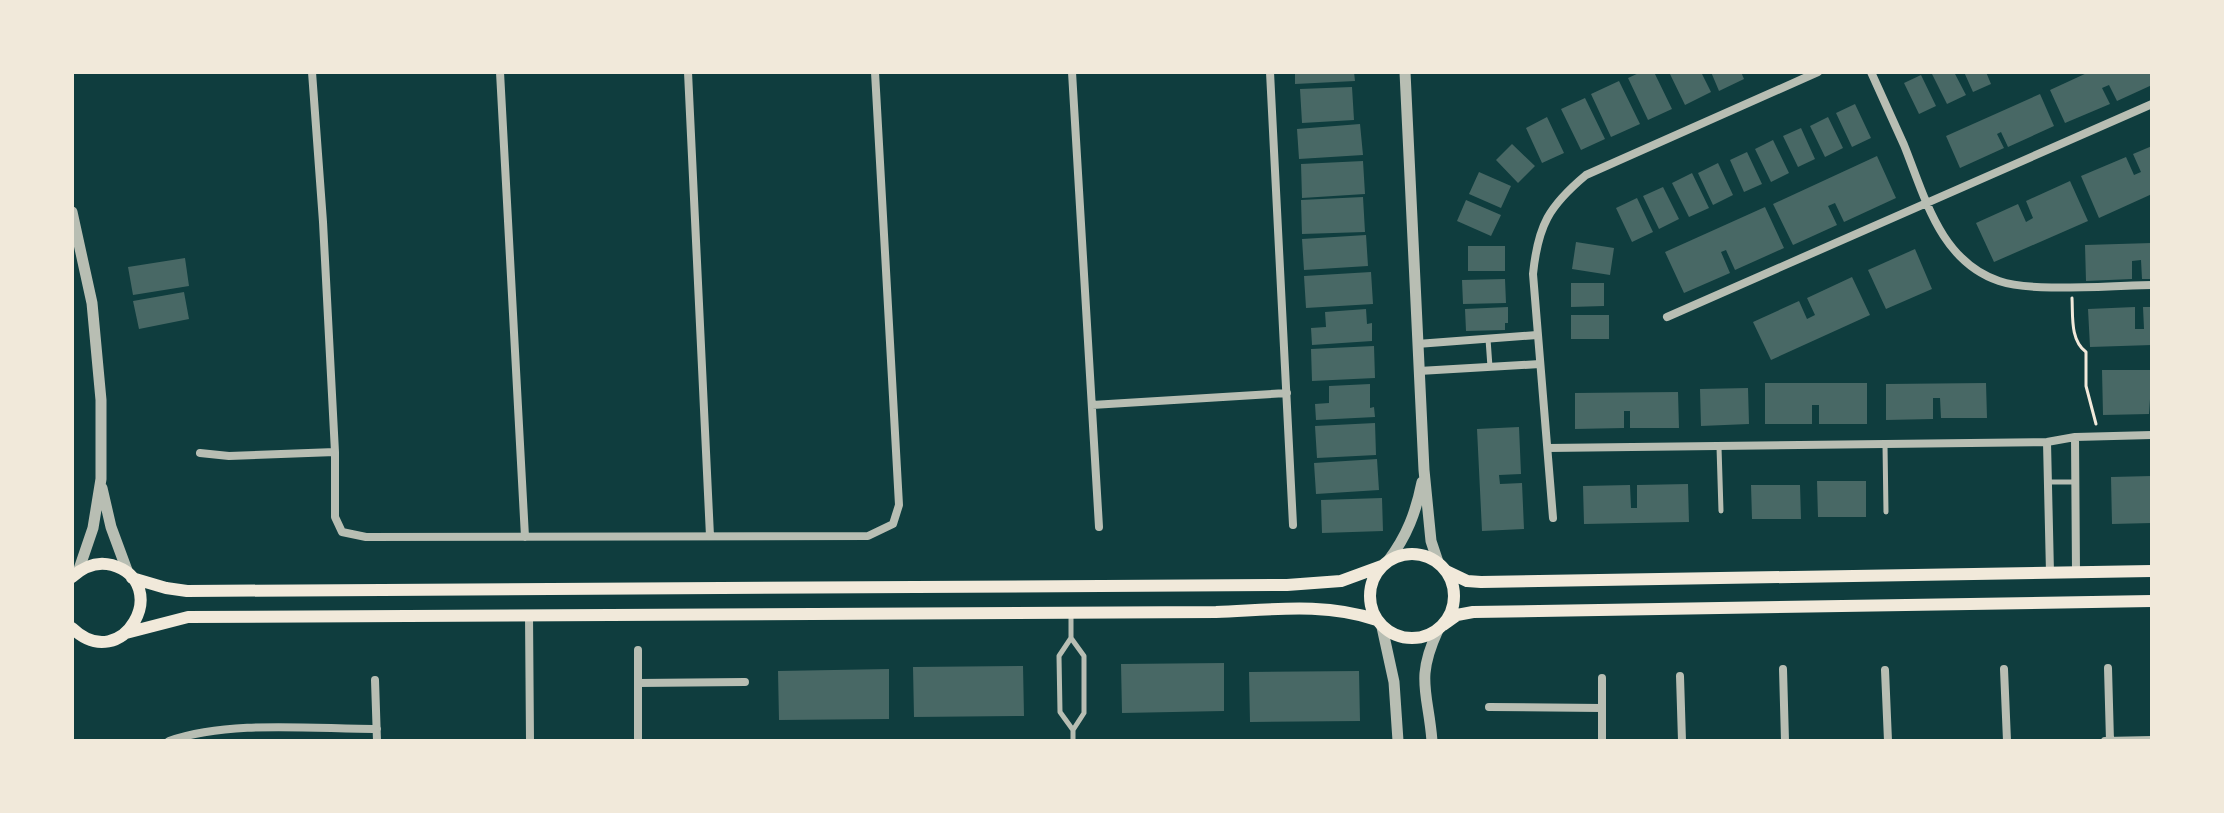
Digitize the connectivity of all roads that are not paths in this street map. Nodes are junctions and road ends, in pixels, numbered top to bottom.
1 (312, 72) edge
2 (500, 72) edge
3 (688, 72) edge
4 (875, 72) edge
5 (1072, 72) edge
6 (1270, 72) edge
7 (1405, 72) edge
8 (1818, 72) edge
9 (1871, 72) edge
10 (2152, 104) edge
11 (1926, 203) junction
12 (72, 213) edge
13 (2152, 285) edge
14 (1667, 317) dead end
15 (1537, 335) junction
16 (1488, 339) junction
17 (1417, 344) junction
18 (1540, 364) junction
19 (1490, 367) junction
20 (1419, 371) junction
21 (1287, 393) junction
22 (1092, 405) junction
23 (2152, 435) edge
24 (2075, 437) junction
25 (2047, 442) junction
26 (1885, 444) junction
27 (1719, 446) junction
28 (1548, 448) junction
29 (335, 452) junction
30 (200, 453) dead end
31 (1424, 470) junction
32 (101, 479) junction
33 (2048, 482) junction
34 (2075, 482) junction
35 (1721, 511) dead end
36 (1886, 512) dead end
37 (1553, 518) dead end
38 (1293, 525) dead end
39 (1099, 527) dead end
40 (710, 536) junction
41 (525, 537) junction
42 (1385, 563) junction
43 (1442, 567) junction
44 (2152, 571) edge
45 (2076, 572) junction
46 (2050, 573) junction
47 (74, 576) edge
48 (130, 576) junction
49 (2152, 601) edge
50 (1071, 612) junction
51 (529, 615) junction
52 (1380, 623) junction
53 (1440, 628) junction
54 (73, 630) edge
55 (126, 633) junction
56 (1071, 638) junction
57 (638, 650) dead end
58 (2108, 668) dead end
59 (1783, 669) dead end
60 (2004, 669) dead end
61 (1885, 670) dead end
62 (1680, 676) dead end
63 (1602, 678) dead end
64 (375, 680) dead end
65 (745, 682) dead end
66 (638, 683) junction
67 (1489, 707) dead end
68 (1602, 708) junction
69 (231, 729) junction
70 (377, 729) junction
71 (1073, 730) junction
72 (2152, 740) edge
73 (169, 741) edge
74 (231, 741) edge
75 (377, 741) edge
76 (530, 741) edge
77 (638, 741) edge
78 (1073, 741) edge
79 (1398, 741) edge
80 (1432, 741) edge
81 (1602, 741) edge
82 (1682, 741) edge
83 (1785, 741) edge
84 (1888, 741) edge
85 (2007, 741) edge
86 (2108, 741) edge

1 - 29 street
2 - 41 street
3 - 40 street
4 - 40 street
5 - 22 street
6 - 21 street
7 - 17 street
8 - 15 street
9 - 11 street
10 - 11 street
11 - 13 street
11 - 14 street
12 - 32 street
15 - 16 street
15 - 18 street
16 - 17 street
16 - 19 lane
17 - 20 street
18 - 19 street
18 - 28 street
19 - 20 street
20 - 31 street
21 - 22 street
21 - 38 street
22 - 39 street
23 - 24 street
24 - 25 street
24 - 34 street
25 - 26 street
25 - 33 street
26 - 27 street
26 - 36 lane
27 - 28 street
27 - 35 lane
28 - 37 street
29 - 30 street
29 - 41 street
31 - 42 street
31 - 43 street
32 - 47 street
32 - 48 street
33 - 34 lane
33 - 46 street
34 - 45 street
40 - 41 street
42 - 43 main road
42 - 48 main road
42 - 52 main road
43 - 46 main road
43 - 53 main road
44 - 45 main road
45 - 46 main road
47 - 48 main road
48 - 55 main road
49 - 53 main road
50 - 51 main road
50 - 52 main road
50 - 56 lane
51 - 55 main road
51 - 76 street
52 - 53 main road
52 - 79 street
53 - 80 street
54 - 55 main road
56 - 71 lane
56 - 71 lane
57 - 66 street
58 - 86 street
59 - 83 street
60 - 85 street
61 - 84 street
62 - 82 street
63 - 68 street
64 - 70 street
65 - 66 street
66 - 77 street
67 - 68 street
68 - 81 street
69 - 70 street
69 - 73 street
69 - 74 street
70 - 75 street
71 - 78 lane
72 - 86 street

